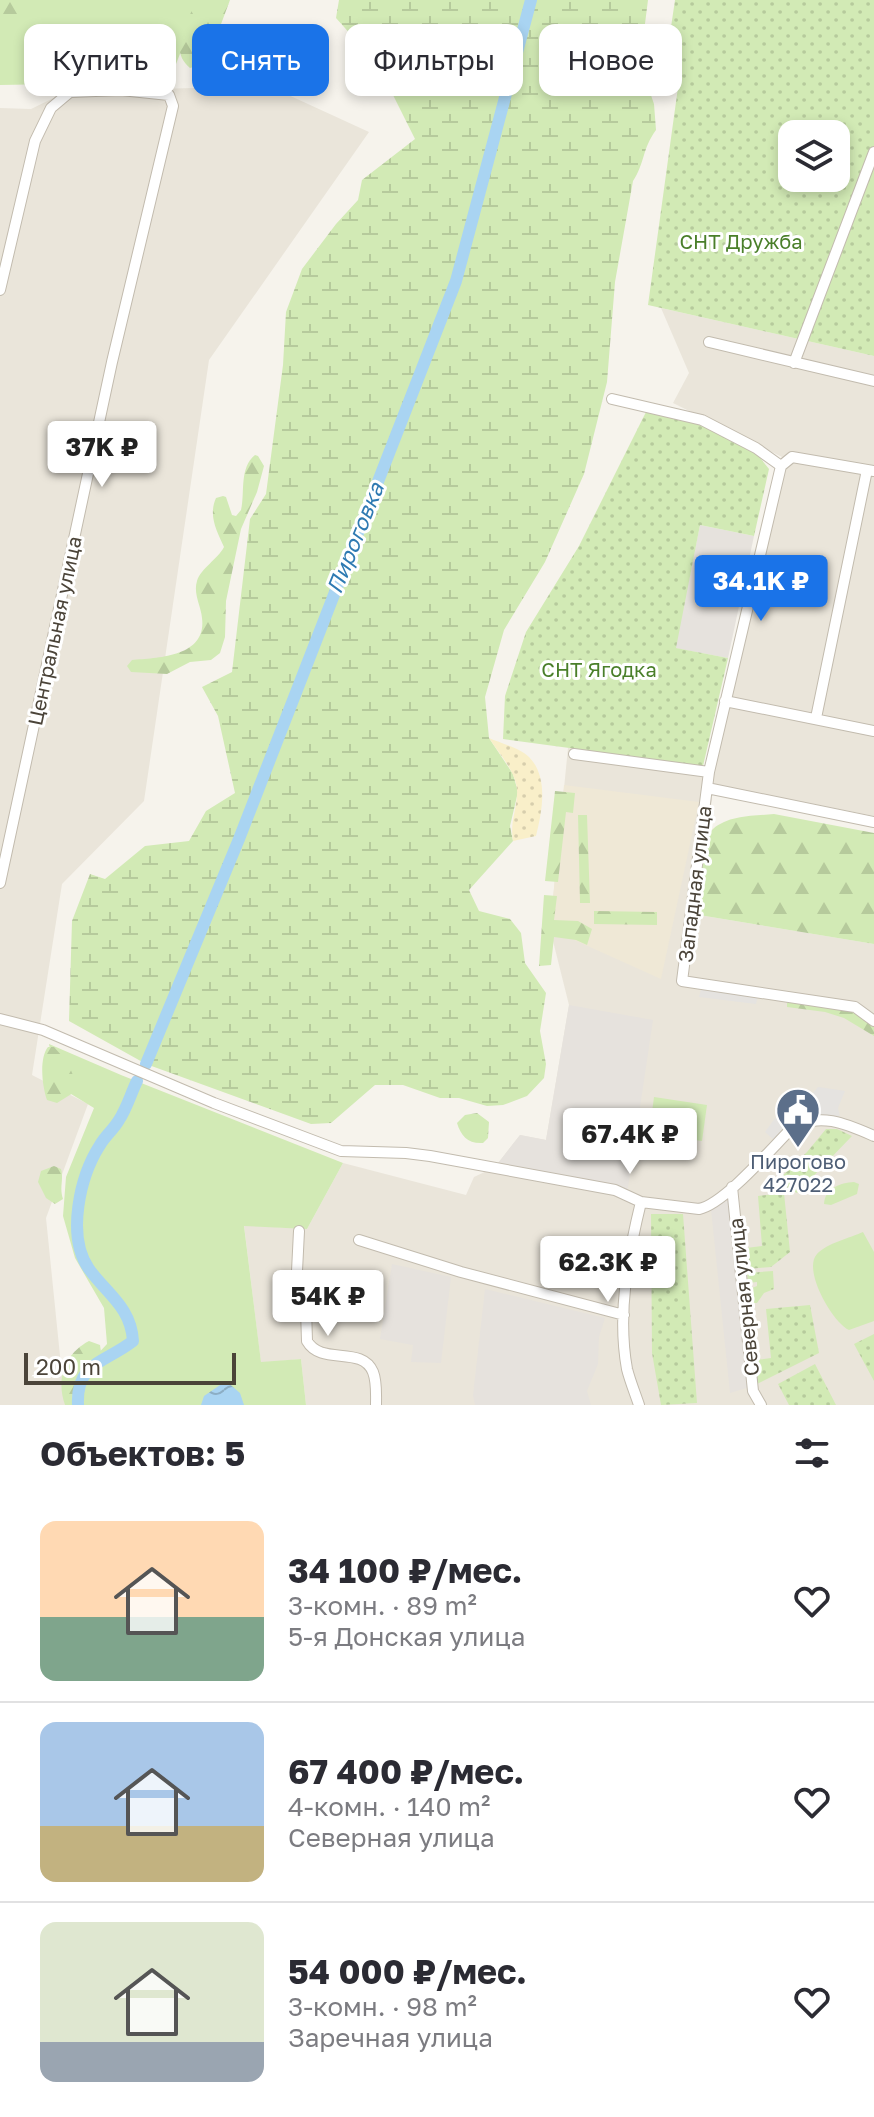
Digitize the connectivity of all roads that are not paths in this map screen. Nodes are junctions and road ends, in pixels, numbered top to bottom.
1 (874, 152) edge
2 (0, 290) edge
3 (709, 342) dead end
4 (794, 363) junction
5 (874, 381) edge
6 (612, 399) dead end
7 (781, 466) junction
8 (871, 470) edge
9 (725, 701) junction
10 (816, 718) junction
11 (874, 731) edge
12 (574, 754) dead end
13 (709, 772) junction
14 (707, 788) junction
15 (874, 822) edge
16 (0, 883) edge
17 (0, 1019) edge
18 (874, 1021) edge
19 (874, 1136) edge
20 (732, 1187) junction
21 (641, 1202) junction
22 (299, 1231) dead end
23 (359, 1240) dead end
24 (624, 1315) junction
25 (376, 1405) edge
26 (639, 1405) edge
27 (761, 1405) edge

1 - 4 street
2 - 16 street, Центральная улица
3 - 4 street
4 - 5 street
6 - 7 street
7 - 8 street
7 - 9 street, Западная улица
8 - 10 street
9 - 10 street
9 - 13 street, Западная улица
10 - 11 street
12 - 13 street
13 - 14 street, Западная улица
14 - 15 street
14 - 18 street, Западная улица
17 - 21 street, Северная улица
19 - 20 street, Северная улица
20 - 21 street, Северная улица
20 - 27 street, Северная улица
21 - 24 street
22 - 25 street
23 - 24 street
24 - 26 street

